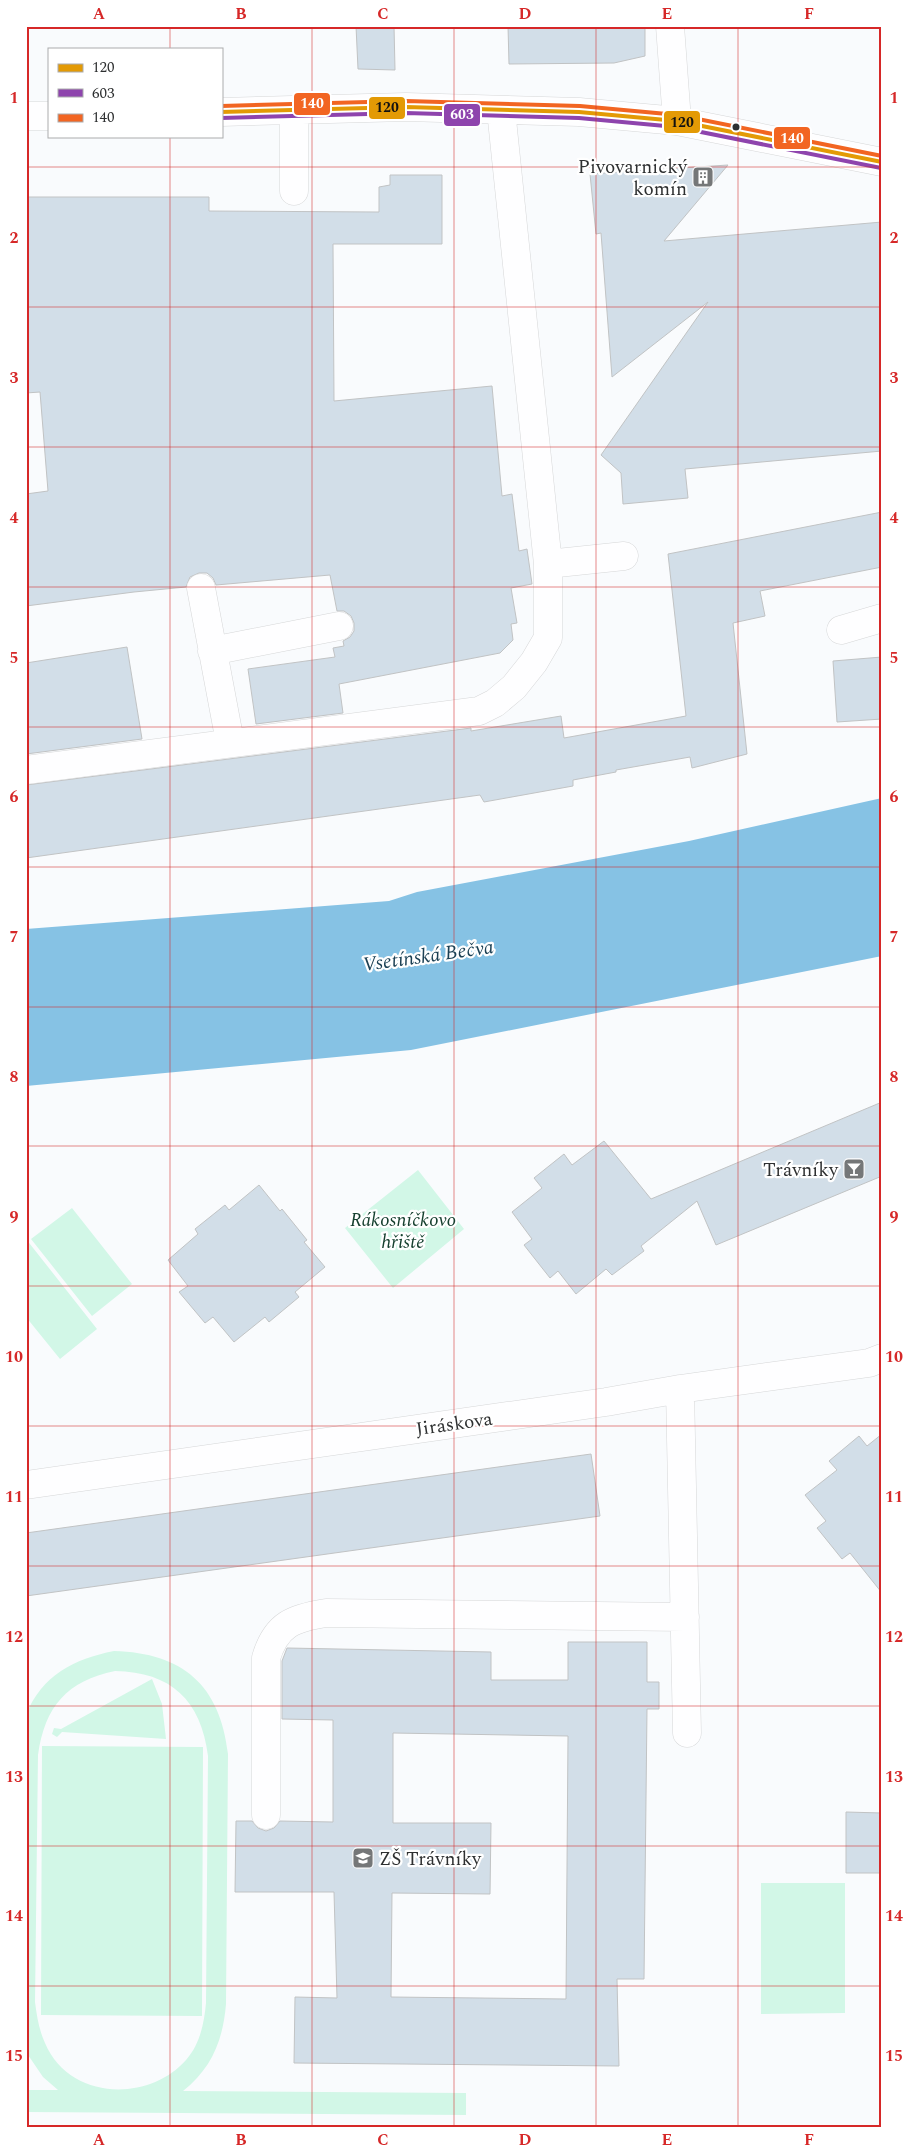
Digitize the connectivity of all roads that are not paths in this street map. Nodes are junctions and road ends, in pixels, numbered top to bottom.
1 (670, 26) edge
2 (294, 110) junction
3 (501, 110) junction
4 (222, 112) edge
5 (26, 116) edge
6 (48, 116) edge
7 (677, 122) junction
8 (882, 162) edge
9 (294, 191) dead end
10 (624, 556) dead end
11 (548, 564) junction
12 (201, 588) dead end
13 (882, 618) edge
14 (339, 626) dead end
15 (841, 630) dead end
16 (212, 651) junction
17 (230, 742) junction
18 (26, 770) edge
19 (882, 1358) edge
20 (680, 1389) junction
21 (26, 1485) edge
22 (685, 1616) junction
23 (687, 1733) dead end
24 (266, 1815) dead end

1 - 7 street
2 - 3 street
2 - 4 street
2 - 9 street
3 - 7 street
3 - 11 street
5 - 6 street
7 - 8 street
10 - 11 street
11 - 17 street
12 - 16 street
13 - 15 street
14 - 16 street
16 - 17 street
17 - 18 street
19 - 20 street, Jiráskova
20 - 21 street, Jiráskova
20 - 22 street
22 - 23 street
22 - 24 street

